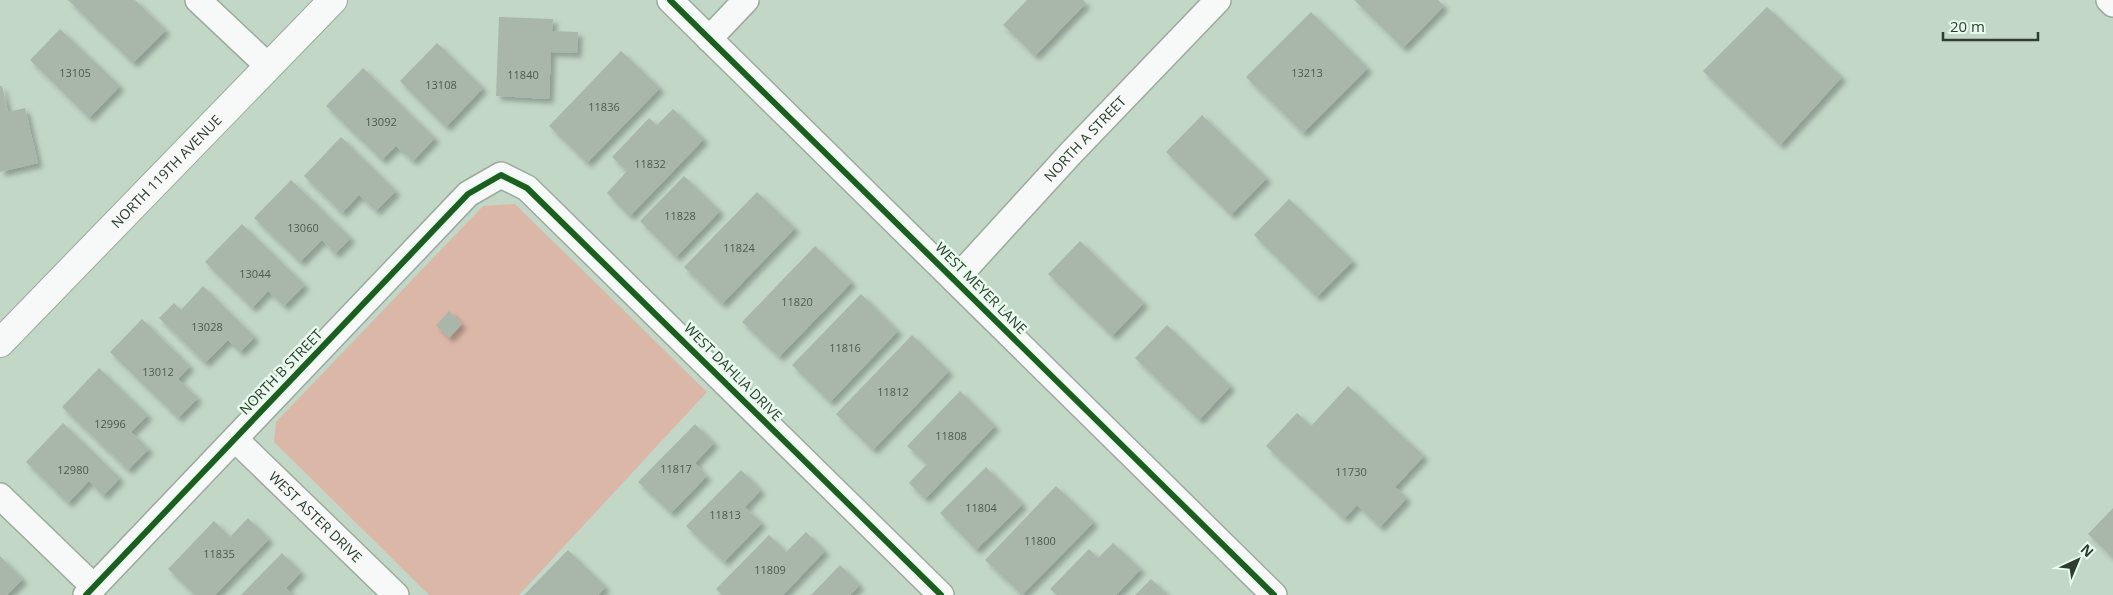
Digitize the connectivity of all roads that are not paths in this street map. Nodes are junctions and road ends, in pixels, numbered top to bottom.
1 (198, 0) edge
2 (333, 0) edge
3 (670, 0) edge
4 (746, 0) edge
5 (1218, 0) edge
6 (2109, 0) edge
7 (2113, 4) edge
8 (709, 39) junction
9 (268, 66) junction
10 (501, 175) joint
11 (955, 280) junction
12 (0, 343) edge
13 (235, 439) junction
14 (0, 496) edge
15 (90, 591) edge
16 (396, 595) edge
17 (941, 595) edge
18 (1274, 595) edge

1 - 9 street
2 - 9 street, NORTH 119TH AVENUE
3 - 8 street, WEST MEYER LANE
4 - 8 street
5 - 11 street, NORTH A STREET
6 - 7 street
8 - 11 street, WEST MEYER LANE
9 - 12 street, NORTH 119TH AVENUE
10 - 13 street, NORTH B STREET
10 - 17 street, WEST DAHLIA DRIVE
11 - 18 street, WEST MEYER LANE
13 - 15 street, NORTH B STREET
13 - 16 street, WEST ASTER DRIVE
14 - 15 street

